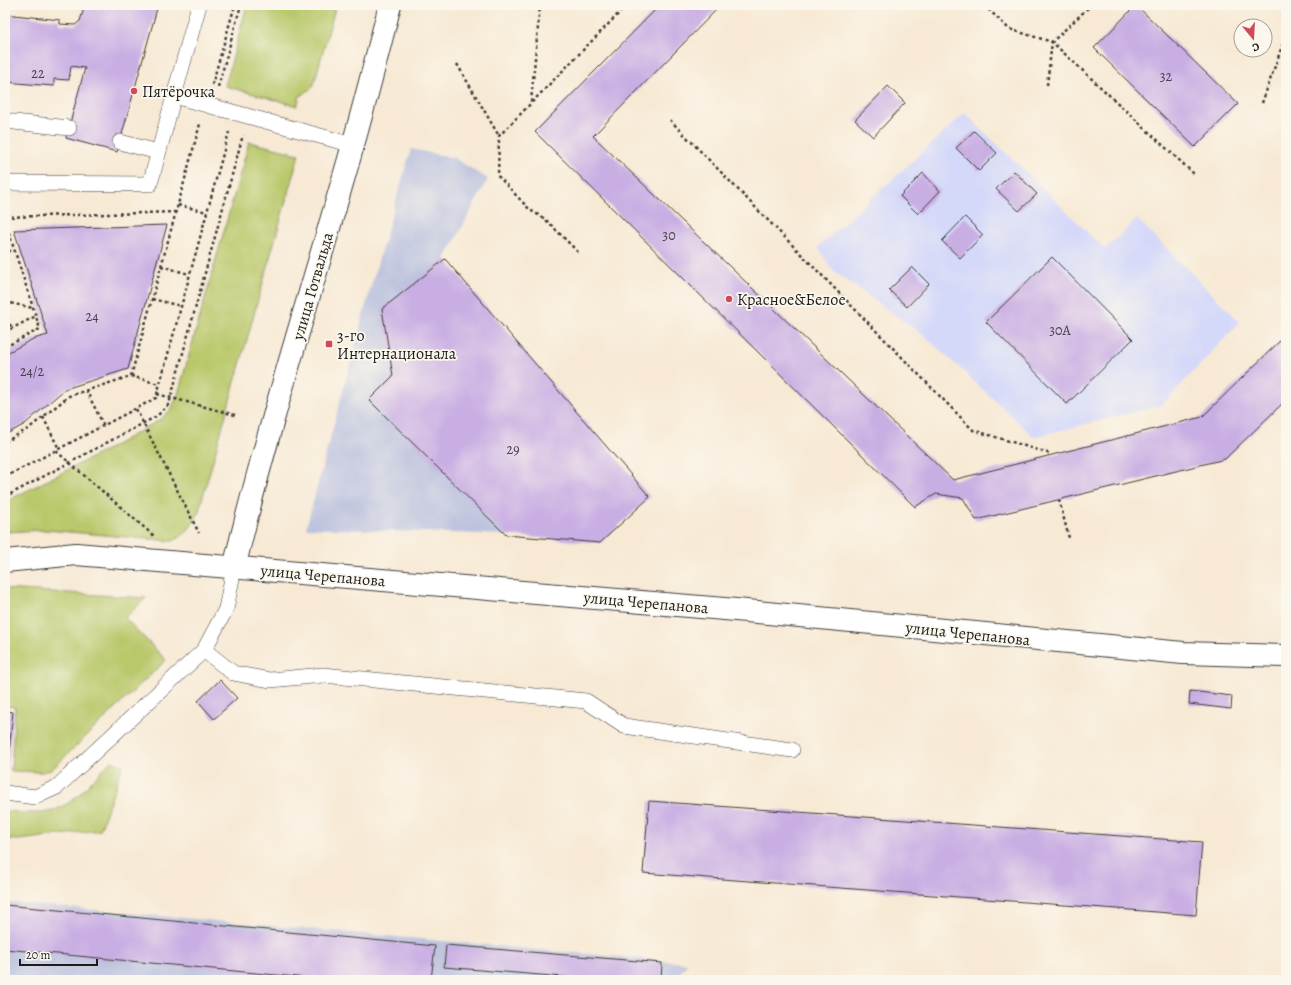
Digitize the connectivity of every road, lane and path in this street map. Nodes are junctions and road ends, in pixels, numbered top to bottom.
1 (199, 5) edge
2 (235, 5) edge
3 (241, 5) edge
4 (390, 5) edge
5 (540, 5) edge
6 (627, 5) edge
7 (984, 5) edge
8 (1091, 5) edge
9 (1286, 35) edge
10 (1052, 42) junction
11 (457, 64) dead end
12 (1048, 85) dead end
13 (174, 96) junction
14 (206, 102) junction
15 (531, 103) junction
16 (1262, 103) dead end
17 (670, 120) dead end
18 (5, 122) edge
19 (69, 128) dead end
20 (229, 131) dead end
21 (243, 135) dead end
22 (499, 136) junction
23 (120, 142) dead end
24 (353, 145) junction
25 (158, 152) junction
26 (1194, 174) dead end
27 (5, 183) edge
28 (178, 204) junction
29 (176, 212) junction
30 (207, 212) junction
31 (5, 217) edge
32 (5, 221) edge
33 (5, 247) edge
34 (13, 248) junction
35 (578, 252) dead end
36 (5, 257) edge
37 (161, 266) junction
38 (190, 274) junction
39 (152, 298) junction
40 (5, 302) edge
41 (181, 306) junction
42 (33, 308) junction
43 (36, 316) junction
44 (5, 320) edge
45 (13, 328) junction
46 (5, 332) edge
47 (5, 347) edge
48 (131, 376) junction
49 (159, 384) junction
50 (86, 390) junction
51 (157, 394) junction
52 (170, 398) junction
53 (136, 408) junction
54 (235, 415) dead end
55 (43, 417) junction
56 (143, 424) junction
57 (104, 426) junction
58 (5, 442) edge
59 (59, 449) junction
60 (56, 451) junction
61 (1051, 454) dead end
62 (69, 462) junction
63 (5, 478) edge
64 (5, 497) edge
65 (1059, 500) dead end
66 (199, 533) dead end
67 (156, 538) dead end
68 (1069, 538) dead end
69 (5, 561) edge
70 (234, 568) junction
71 (204, 650) junction
72 (1286, 656) edge
73 (792, 750) dead end
74 (5, 793) edge

1 - 13 lane
2 - 14 path
3 - 14 path
4 - 24 main road, улица Готвальда
5 - 15 path
6 - 15 path
7 - 10 path
8 - 10 path
9 - 16 path
10 - 12 path
10 - 26 path
11 - 22 path
13 - 14 lane
13 - 25 lane
14 - 24 lane
14 - 28 path
15 - 22 path
17 - 61 path
18 - 19 lane
20 - 30 path
21 - 52 path
22 - 35 path
23 - 25 lane
24 - 70 main road, улица Готвальда
25 - 27 lane
28 - 29 path
28 - 30 path
29 - 31 path
29 - 37 path
30 - 38 path
32 - 34 path
33 - 34 path
34 - 36 path
34 - 42 path
37 - 38 path
37 - 39 path
38 - 41 path
39 - 41 path
39 - 48 path
40 - 42 path
41 - 49 path
42 - 43 path
43 - 45 path
43 - 47 path
44 - 45 path
45 - 46 path
48 - 49 path
48 - 50 path
49 - 51 path
50 - 55 path
50 - 57 path
51 - 52 path
51 - 53 path
52 - 54 path
52 - 56 path
53 - 56 path
53 - 57 path
55 - 58 path
55 - 59 path
56 - 62 path
56 - 66 path
57 - 59 path
59 - 60 path
60 - 62 path
60 - 63 path
62 - 64 path
62 - 67 path
65 - 68 path
69 - 70 main road, улица Черепанова
70 - 71 lane
70 - 72 main road, улица Черепанова
71 - 73 lane
71 - 74 lane

